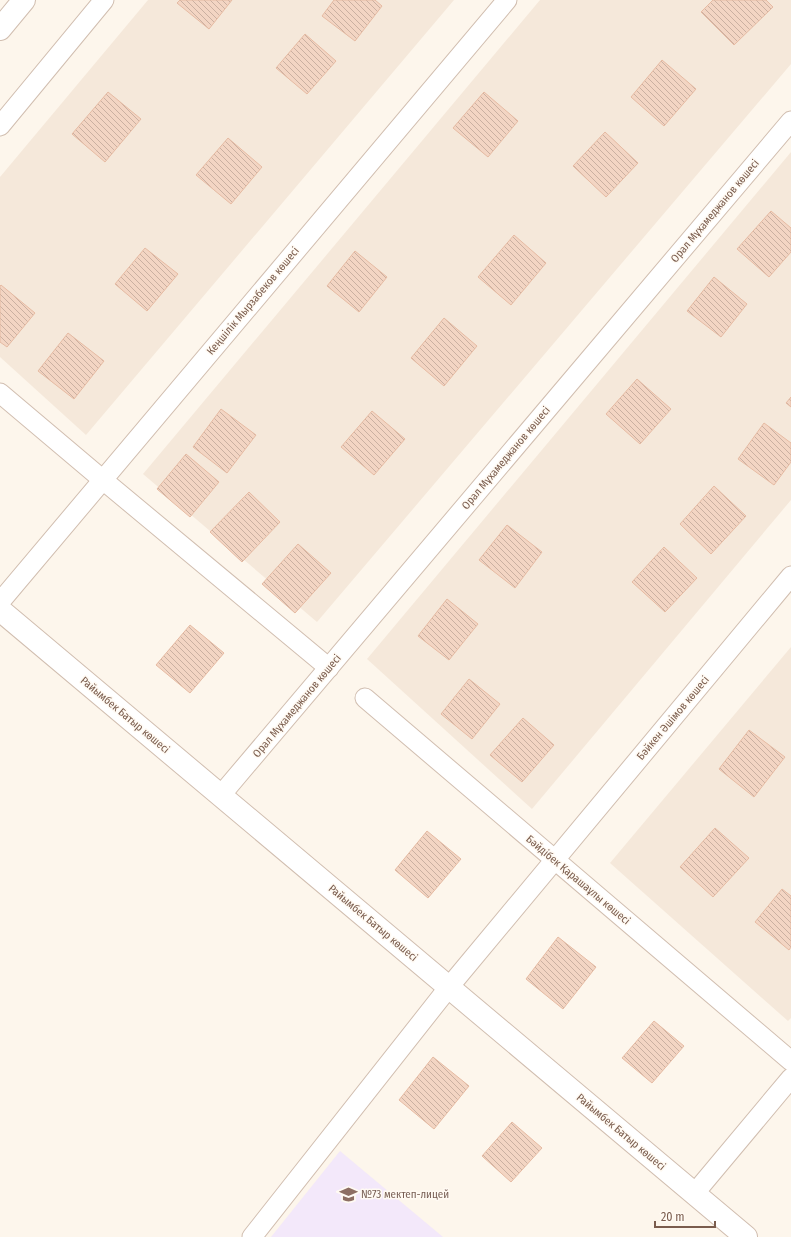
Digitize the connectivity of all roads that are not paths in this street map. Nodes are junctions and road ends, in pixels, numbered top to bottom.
1 (24, 0) edge
2 (104, 0) edge
3 (507, 0) edge
4 (0, 29) edge
5 (791, 121) edge
6 (0, 126) edge
7 (0, 393) edge
8 (103, 480) junction
9 (791, 576) edge
10 (0, 602) edge
11 (0, 610) edge
12 (329, 668) junction
13 (365, 698) dead end
14 (222, 795) junction
15 (554, 859) junction
16 (449, 987) junction
17 (791, 1061) edge
18 (791, 1078) edge
19 (694, 1194) junction
20 (252, 1237) edge
21 (746, 1237) edge

1 - 4 street
2 - 6 street
3 - 8 street, Кеңшілік Мырзабеков көшесі
5 - 12 street, Орал Мұхамеджанов көшесі
7 - 8 street
8 - 10 street, Кеңшілік Мырзабеков көшесі
8 - 12 street
9 - 15 street, Бәйкен Әшімов көшесі
11 - 14 street, Райымбек Батыр көшесі
12 - 14 street, Орал Мұхамеджанов көшесі
13 - 15 street, Бәйдібек Қарашаұлы көшесі
14 - 16 street, Райымбек Батыр көшесі
15 - 16 street, Бәйкен Әшімов көшесі
15 - 17 street, Бәйдібек Қарашаұлы көшесі
16 - 19 street, Райымбек Батыр көшесі
16 - 20 street, Бәйкен Әшімов көшесі
18 - 19 street
19 - 21 street, Райымбек Батыр көшесі

